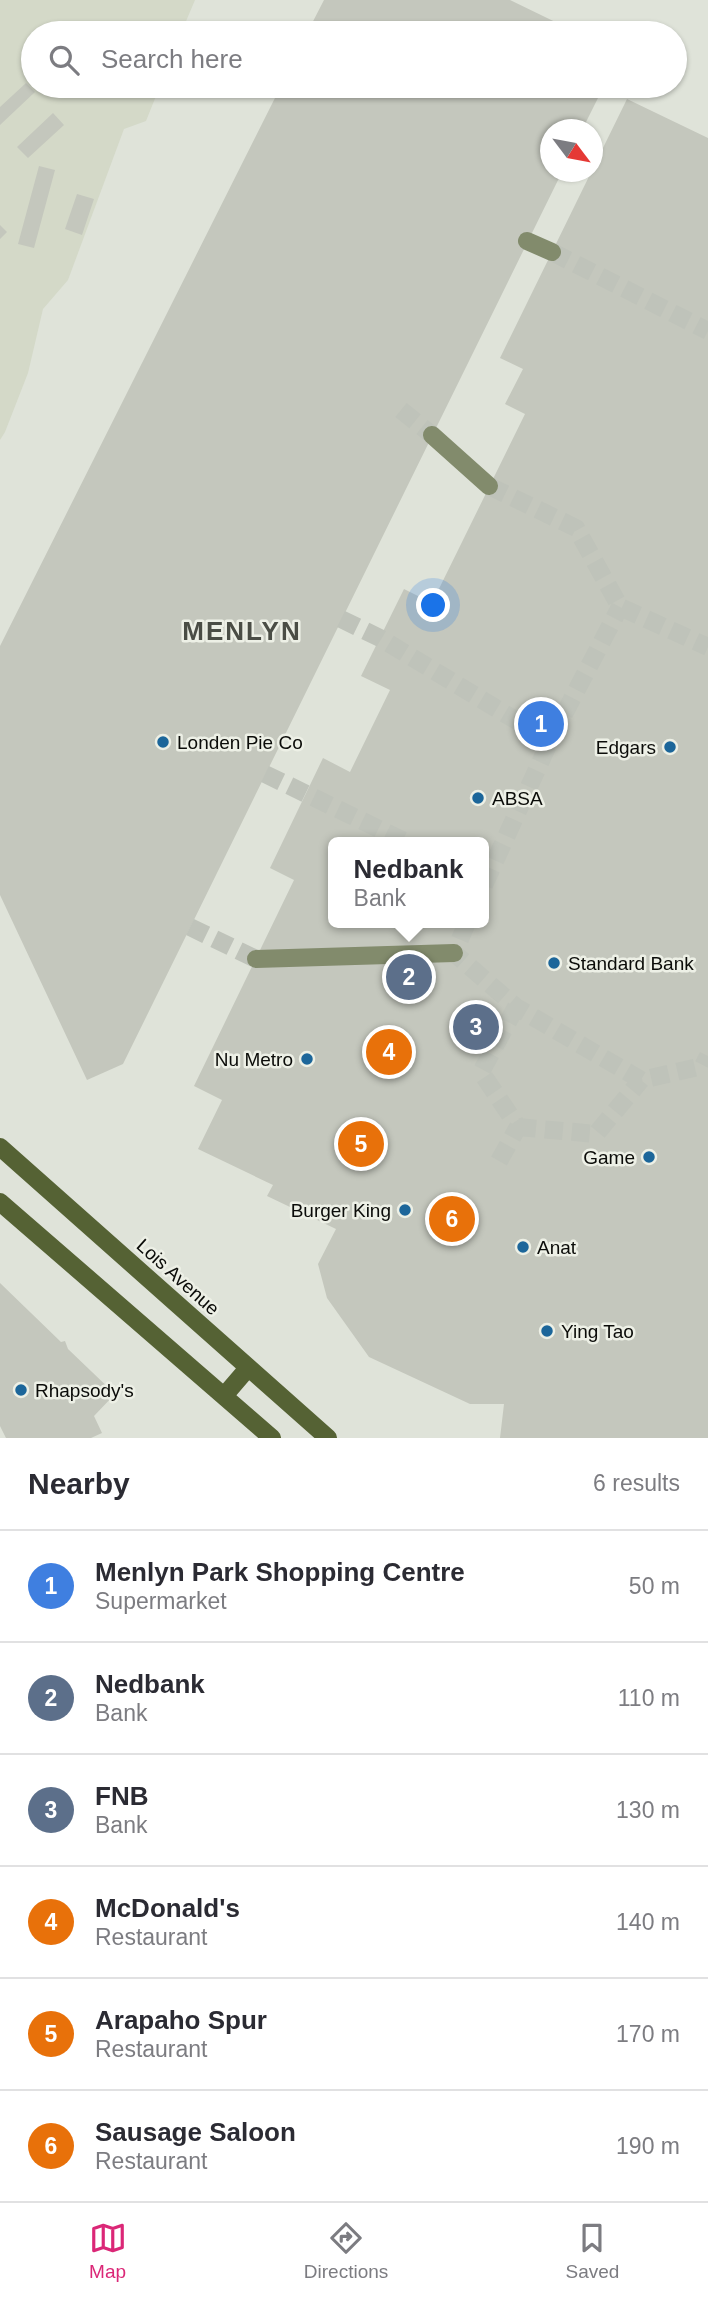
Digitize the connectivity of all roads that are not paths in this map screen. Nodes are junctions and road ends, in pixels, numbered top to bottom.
1 (527, 241) dead end
2 (552, 252) tunnel mouth
3 (432, 435) tunnel mouth
4 (489, 486) tunnel mouth
5 (454, 953) dead end
6 (256, 959) tunnel mouth
7 (0, 1147) edge
8 (0, 1202) edge
9 (248, 1368) junction
10 (224, 1396) junction
11 (272, 1438) edge
12 (328, 1438) edge

1 - 2 street
3 - 4 street
5 - 6 street
7 - 9 street, Lois Avenue
8 - 10 street
9 - 10 street
9 - 12 street, Lois Avenue
10 - 11 street

